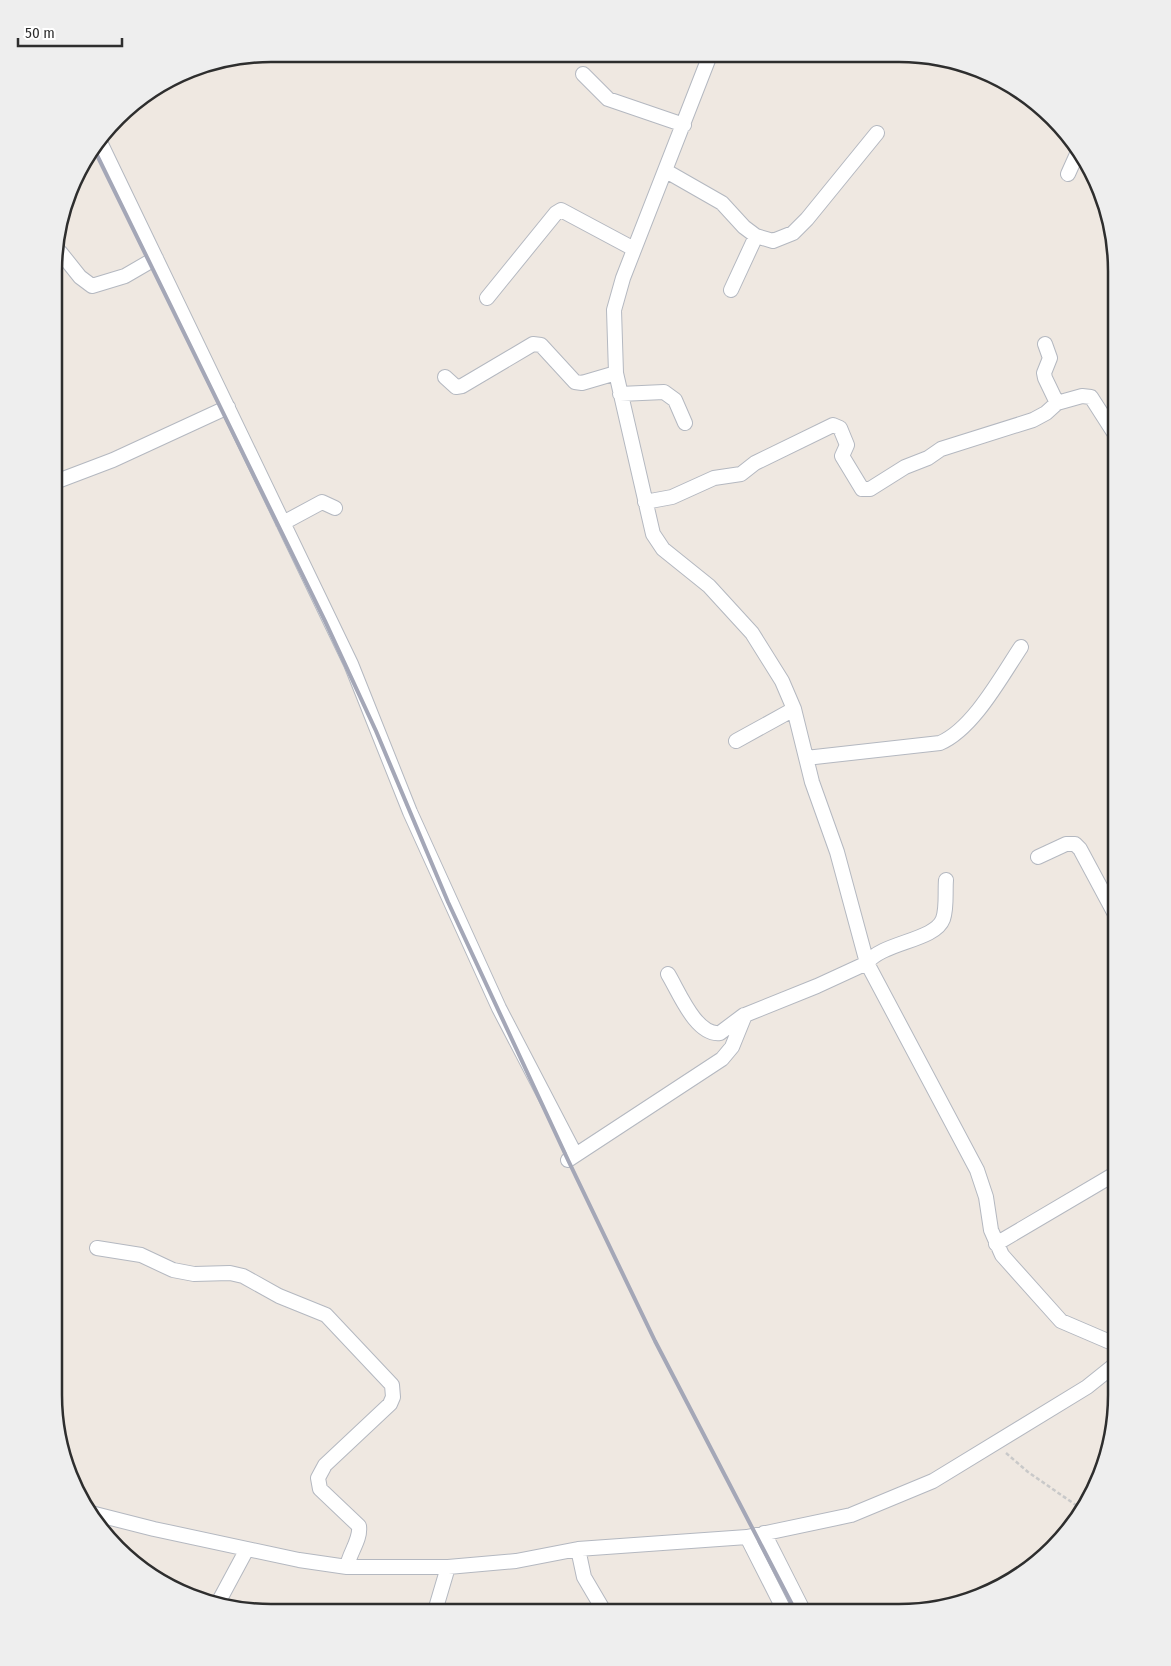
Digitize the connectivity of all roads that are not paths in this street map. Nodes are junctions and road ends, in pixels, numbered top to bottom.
1 (707, 62) edge
2 (583, 74) dead end
3 (684, 125) junction
4 (877, 133) dead end
5 (103, 148) edge
6 (1075, 159) edge
7 (666, 171) junction
8 (1068, 174) dead end
9 (756, 236) junction
10 (634, 249) junction
11 (63, 256) edge
12 (156, 258) junction
13 (731, 290) dead end
14 (487, 298) dead end
15 (1045, 344) dead end
16 (616, 373) junction
17 (445, 377) dead end
18 (620, 394) junction
19 (1057, 403) junction
20 (228, 407) junction
21 (685, 423) dead end
22 (1108, 424) edge
23 (62, 479) edge
24 (645, 502) junction
25 (335, 508) dead end
26 (284, 523) junction
27 (1021, 647) dead end
28 (794, 709) junction
29 (736, 741) dead end
30 (806, 758) junction
31 (1038, 857) dead end
32 (946, 880) dead end
33 (1108, 901) edge
34 (866, 963) junction
35 (668, 974) dead end
36 (745, 1015) junction
37 (1108, 1177) edge
38 (996, 1244) junction
39 (98, 1248) dead end
40 (1108, 1341) edge
41 (1108, 1370) edge
42 (101, 1515) edge
43 (764, 1533) junction
44 (747, 1537) junction
45 (247, 1549) junction
46 (578, 1549) junction
47 (346, 1567) junction
48 (448, 1567) junction
49 (221, 1597) edge
50 (437, 1604) edge
51 (600, 1604) edge
52 (781, 1604) edge
53 (800, 1604) edge

1 - 3 street
2 - 3 street
3 - 7 street
4 - 9 street
5 - 12 street
6 - 8 street
7 - 9 street
7 - 10 street
9 - 13 street
10 - 14 street
10 - 16 street
11 - 12 street
12 - 20 street
15 - 19 street
16 - 17 street
16 - 18 street
18 - 21 street
18 - 24 street
19 - 22 street
19 - 24 street
20 - 23 street
20 - 26 street
24 - 28 street
25 - 26 street
26 - 36 street
27 - 30 street
28 - 29 street
28 - 30 street
30 - 34 street
31 - 33 street
32 - 34 street
34 - 36 street
34 - 38 street
35 - 36 street
37 - 38 street
38 - 40 street
39 - 47 street
41 - 43 street
42 - 45 street
43 - 44 street
43 - 53 street
44 - 46 street
44 - 52 street
45 - 47 street
45 - 49 street
46 - 48 street
46 - 51 street
47 - 48 street
48 - 50 street

